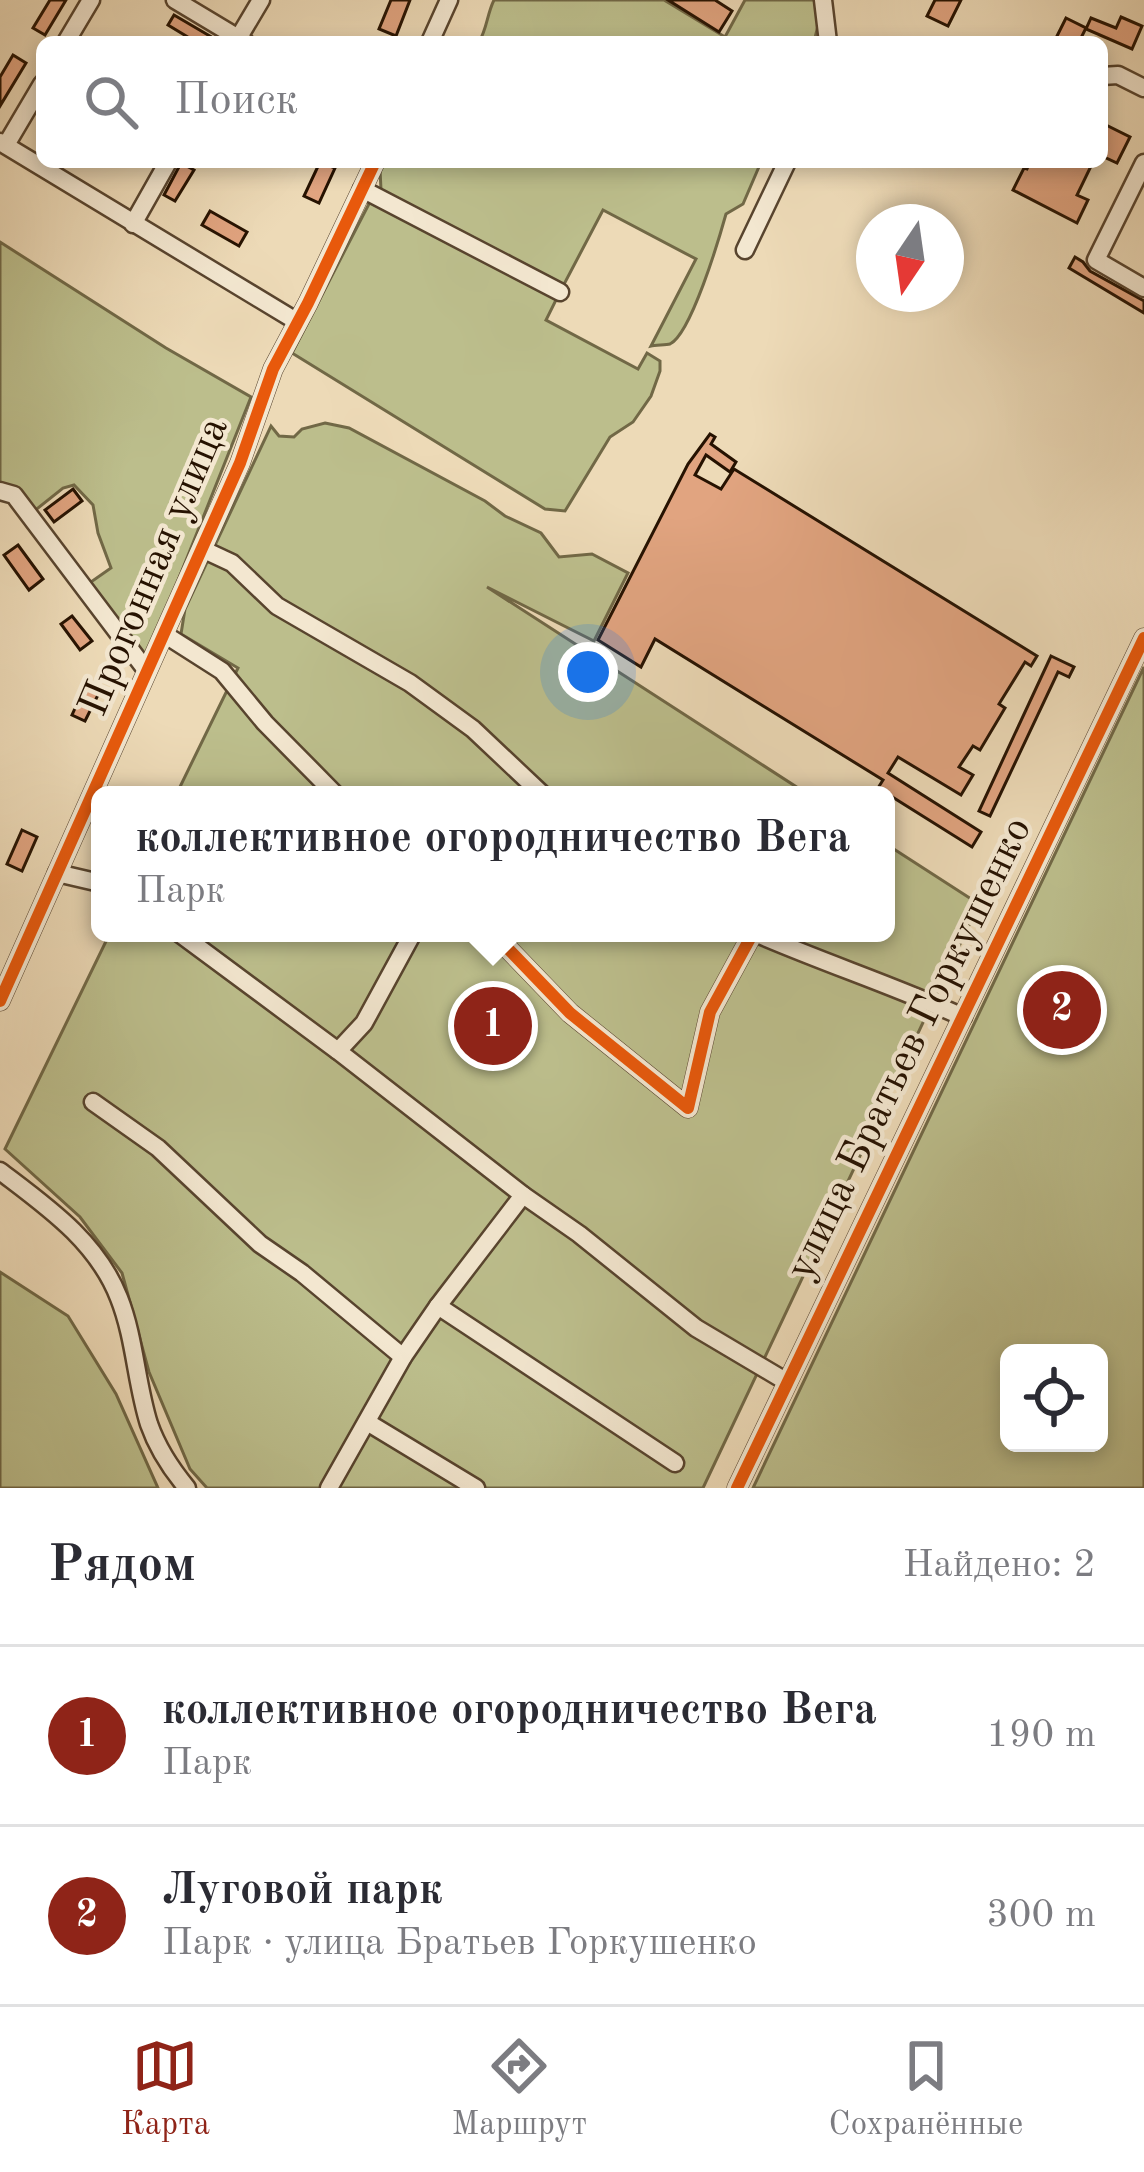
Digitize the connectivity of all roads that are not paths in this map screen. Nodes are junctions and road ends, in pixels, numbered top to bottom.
1 (91, 0) edge
2 (175, 0) edge
3 (261, 0) edge
4 (449, 0) edge
5 (823, 0) edge
6 (70, 36) edge
7 (234, 36) edge
8 (242, 36) edge
9 (433, 36) edge
10 (826, 36) edge
11 (1108, 76) edge
12 (1144, 88) edge
13 (36, 92) edge
14 (3, 143) edge
15 (1144, 163) edge
16 (36, 164) edge
17 (43, 168) edge
18 (165, 168) edge
19 (372, 168) edge
20 (785, 168) edge
21 (362, 190) junction
22 (133, 224) junction
23 (745, 250) dead end
24 (1144, 288) edge
25 (560, 292) dead end
26 (296, 321) junction
27 (0, 491) edge
28 (202, 548) junction
29 (164, 634) junction
30 (1144, 638) edge
31 (146, 670) junction
32 (95, 786) edge
33 (327, 786) edge
34 (527, 786) edge
35 (91, 795) edge
36 (57, 873) junction
37 (91, 881) edge
38 (191, 942) edge
39 (407, 942) edge
40 (502, 942) edge
41 (749, 942) edge
42 (775, 942) edge
43 (0, 1001) edge
44 (963, 1017) junction
45 (338, 1052) junction
46 (93, 1102) dead end
47 (0, 1171) edge
48 (523, 1195) junction
49 (438, 1306) junction
50 (404, 1358) junction
51 (787, 1382) junction
52 (367, 1422) junction
53 (675, 1463) dead end
54 (187, 1488) edge
55 (329, 1488) edge
56 (476, 1488) edge
57 (736, 1488) edge

1 - 6 street
2 - 7 street
3 - 8 street
4 - 9 street
5 - 10 street
11 - 12 street
13 - 14 street
14 - 16 street
15 - 24 street
17 - 22 street
18 - 22 street
19 - 21 street, Прогонная улица
20 - 23 street
21 - 25 street
21 - 26 street, Прогонная улица
22 - 26 street
26 - 28 street, Прогонная улица
27 - 31 street
28 - 29 street, Прогонная улица
28 - 34 street
29 - 31 street, Прогонная улица
29 - 33 street
30 - 44 street, улица Братьев Горкушенко
31 - 32 street, Прогонная улица
35 - 36 street, Прогонная улица
36 - 37 street
36 - 43 street, Прогонная улица
38 - 45 street
39 - 45 street
40 - 41 street
42 - 44 street
44 - 51 street, улица Братьев Горкушенко
45 - 48 street
46 - 50 street
47 - 54 street
48 - 49 street
48 - 51 street
49 - 50 street
49 - 53 street
50 - 52 street
51 - 57 street, улица Братьев Горкушенко
52 - 55 street
52 - 56 street

